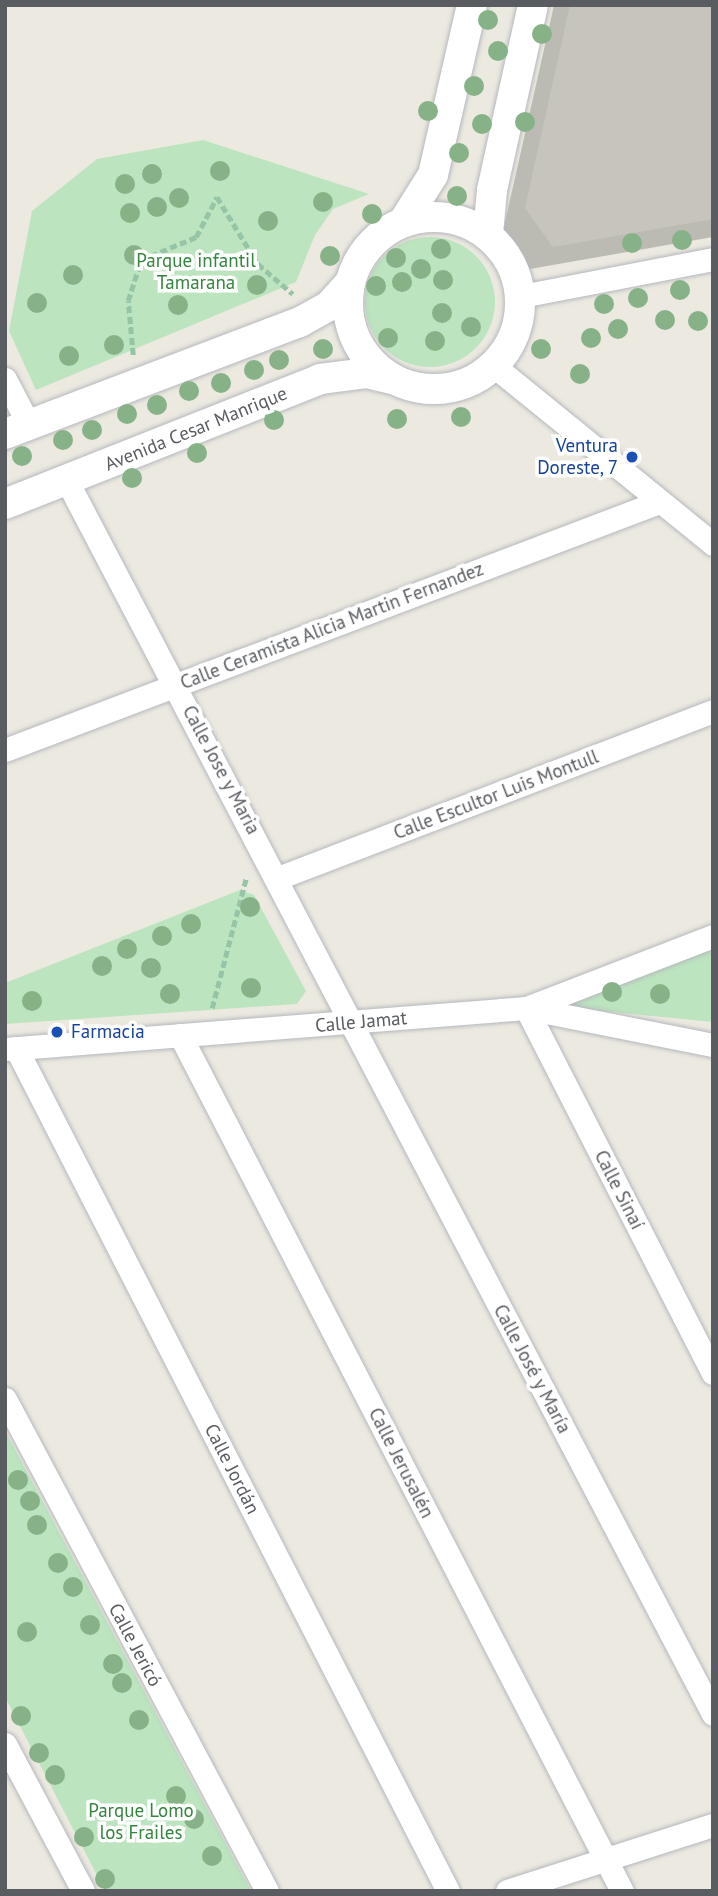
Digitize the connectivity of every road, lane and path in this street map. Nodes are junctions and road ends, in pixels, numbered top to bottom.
1 (472, 5) edge
2 (533, 5) edge
3 (404, 221) junction
4 (488, 234) junction
5 (713, 259) edge
6 (350, 283) junction
7 (521, 296) junction
8 (299, 322) junction
9 (494, 366) junction
10 (5, 379) edge
11 (391, 379) junction
12 (136, 384) junction
13 (17, 429) edge
14 (67, 481) junction
15 (659, 502) junction
16 (5, 504) edge
17 (713, 544) edge
18 (176, 685) junction
19 (713, 711) edge
20 (5, 750) edge
21 (274, 871) junction
22 (713, 936) edge
23 (526, 1008) junction
24 (351, 1023) junction
25 (206, 1033) junction
26 (180, 1035) junction
27 (713, 1045) edge
28 (11, 1049) edge
29 (713, 1373) edge
30 (5, 1399) edge
31 (713, 1714) edge
32 (5, 1744) edge
33 (713, 1825) edge
34 (607, 1860) junction
35 (83, 1891) edge
36 (267, 1891) edge
37 (448, 1891) edge
38 (507, 1891) edge
39 (622, 1891) edge

1 - 3 street
2 - 4 street
3 - 4 street
3 - 6 street
4 - 7 street
5 - 7 street
6 - 8 street
6 - 11 street
7 - 9 street
8 - 12 street
8 - 12 path
9 - 11 street
9 - 15 street
10 - 13 street
11 - 14 street, Avenida Cesar Manrique
12 - 13 street
14 - 16 street, Avenida Cesar Manrique
14 - 18 street, Calle Jose y Maria
15 - 17 street
15 - 18 street, Calle Ceramista Alicia Martin Fernandez
18 - 20 street, Calle Ceramista Alicia Martin Fernandez
18 - 21 street, Calle Jose y Maria
19 - 21 street, Calle Escultor Luis Montull
21 - 24 street, Calle Jose y Maria
21 - 25 path
22 - 23 street
23 - 24 street, Calle Jamat
23 - 27 street, Calle Jamat
23 - 29 street, Calle Sinaí
24 - 25 street, Calle Jamat
24 - 31 street, Calle José y María
25 - 26 street, Calle Jamat
26 - 28 street, Calle Jamat
26 - 34 street, Calle Jerusalén
28 - 37 street, Calle Jordán
30 - 36 street, Calle Jericó
32 - 35 street
33 - 34 street
34 - 38 street
34 - 39 street, Calle Jerusalén

